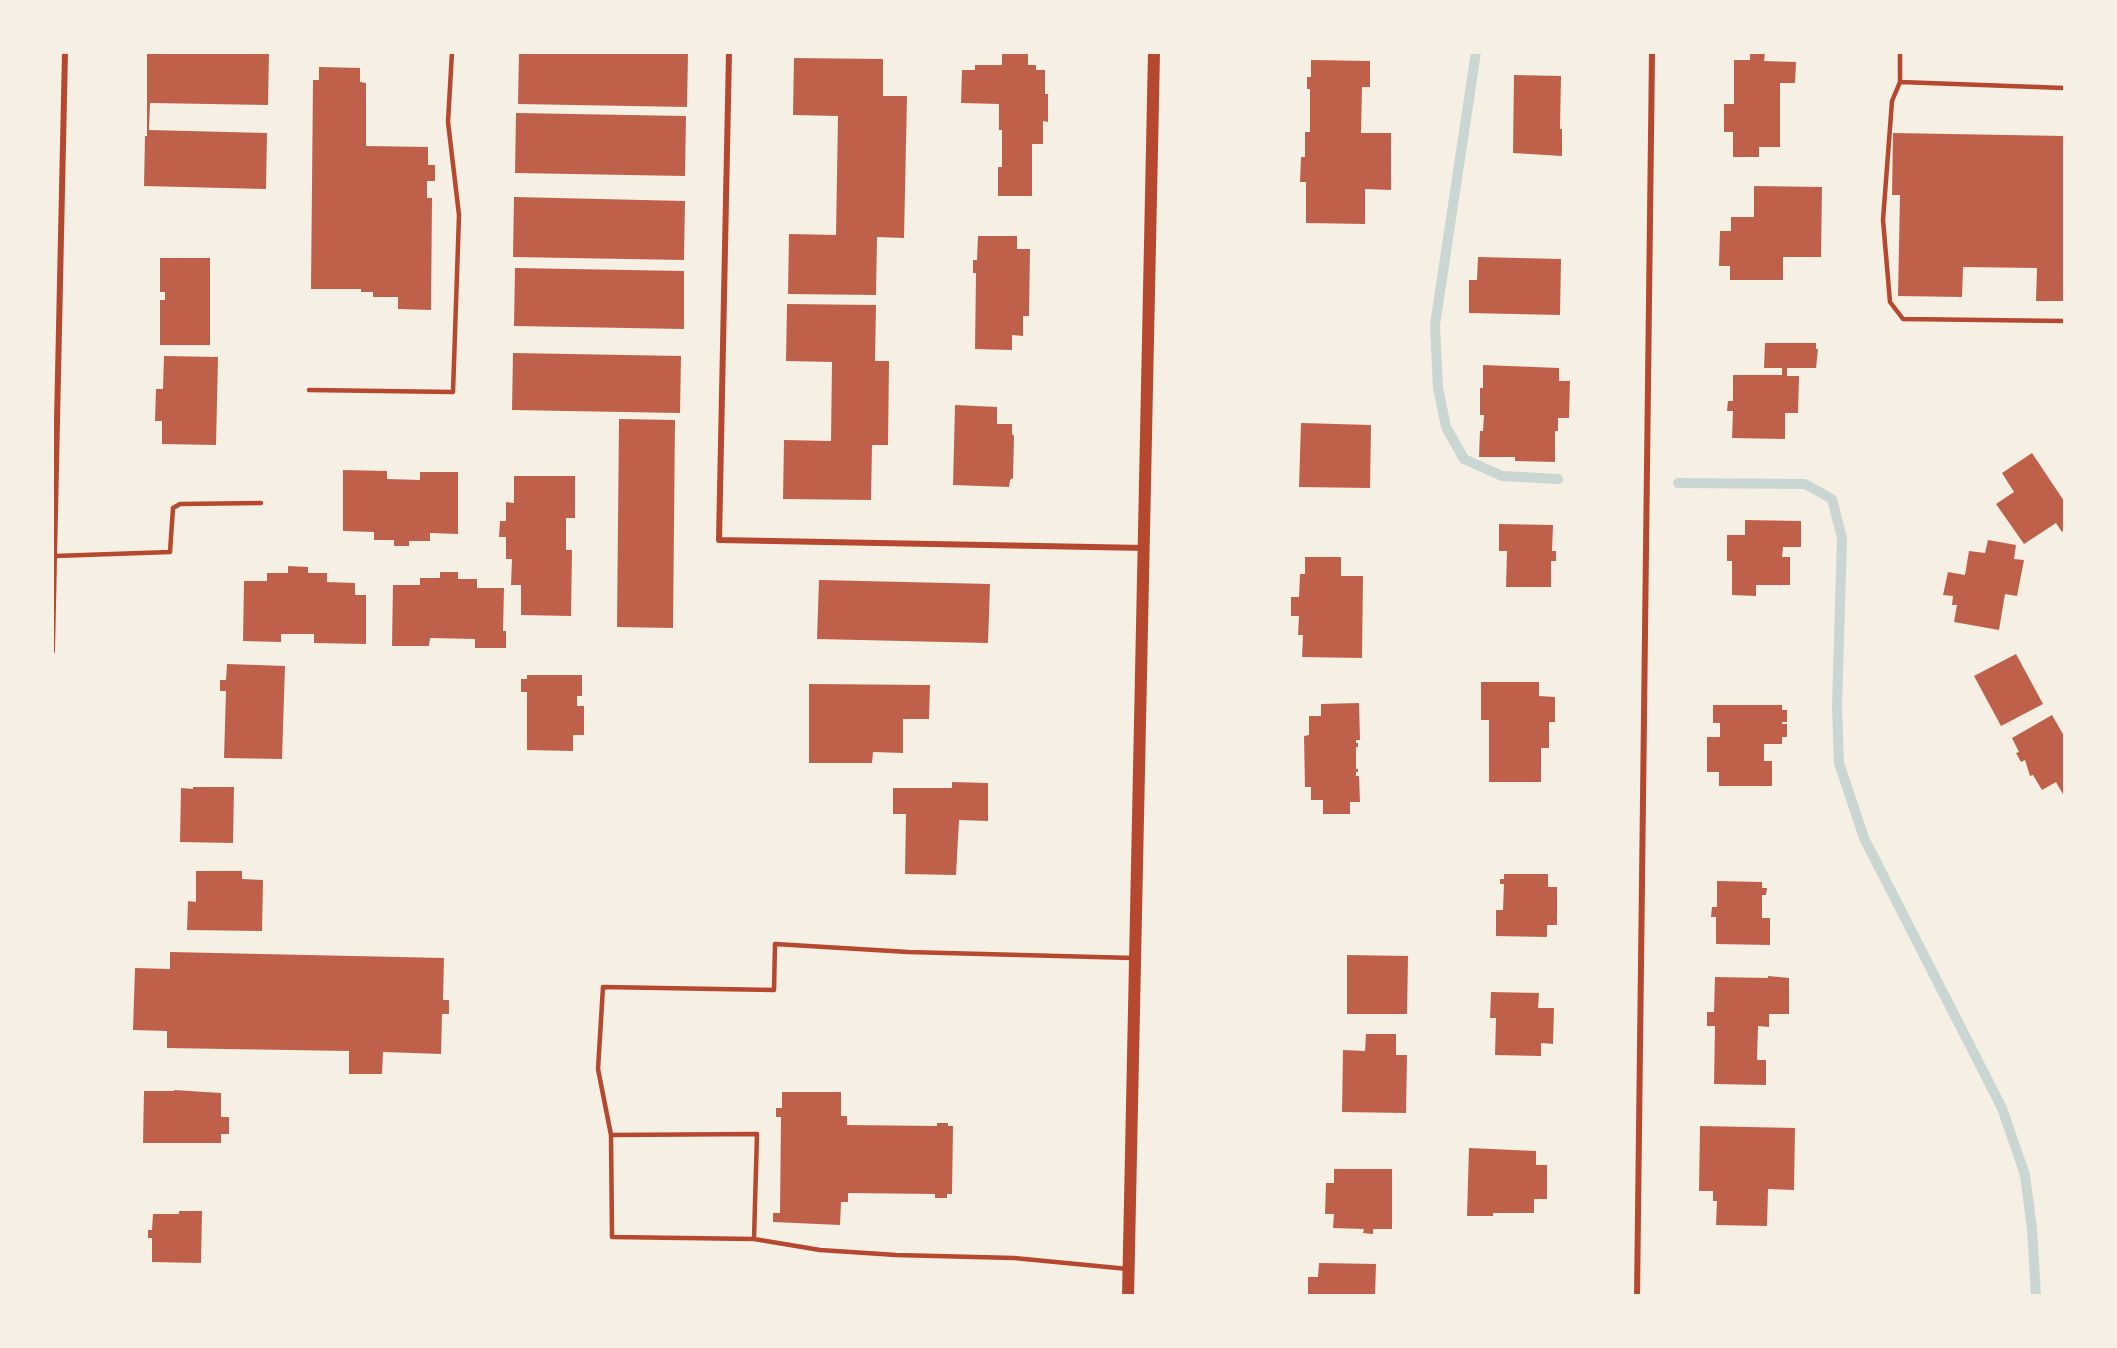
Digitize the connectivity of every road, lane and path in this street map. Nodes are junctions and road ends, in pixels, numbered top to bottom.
1 (65, 52) edge
2 (452, 52) edge
3 (729, 52) edge
4 (1154, 52) edge
5 (1652, 52) edge
6 (1900, 52) edge
7 (1900, 82) junction
8 (2064, 88) edge
9 (2064, 321) edge
10 (309, 390) dead end
11 (261, 503) dead end
12 (1145, 548) junction
13 (55, 556) junction
14 (52, 651) edge
15 (1136, 958) junction
16 (611, 1135) junction
17 (754, 1239) junction
18 (1128, 1269) junction
19 (1128, 1296) edge
20 (1637, 1296) edge

1 - 13 street
2 - 10 lane
3 - 12 street
4 - 12 main road
5 - 20 street
6 - 7 lane
7 - 8 lane
7 - 9 lane
11 - 13 lane
12 - 15 main road
13 - 14 street
15 - 16 lane
15 - 18 main road
16 - 17 lane
16 - 17 lane
17 - 18 lane
18 - 19 main road

